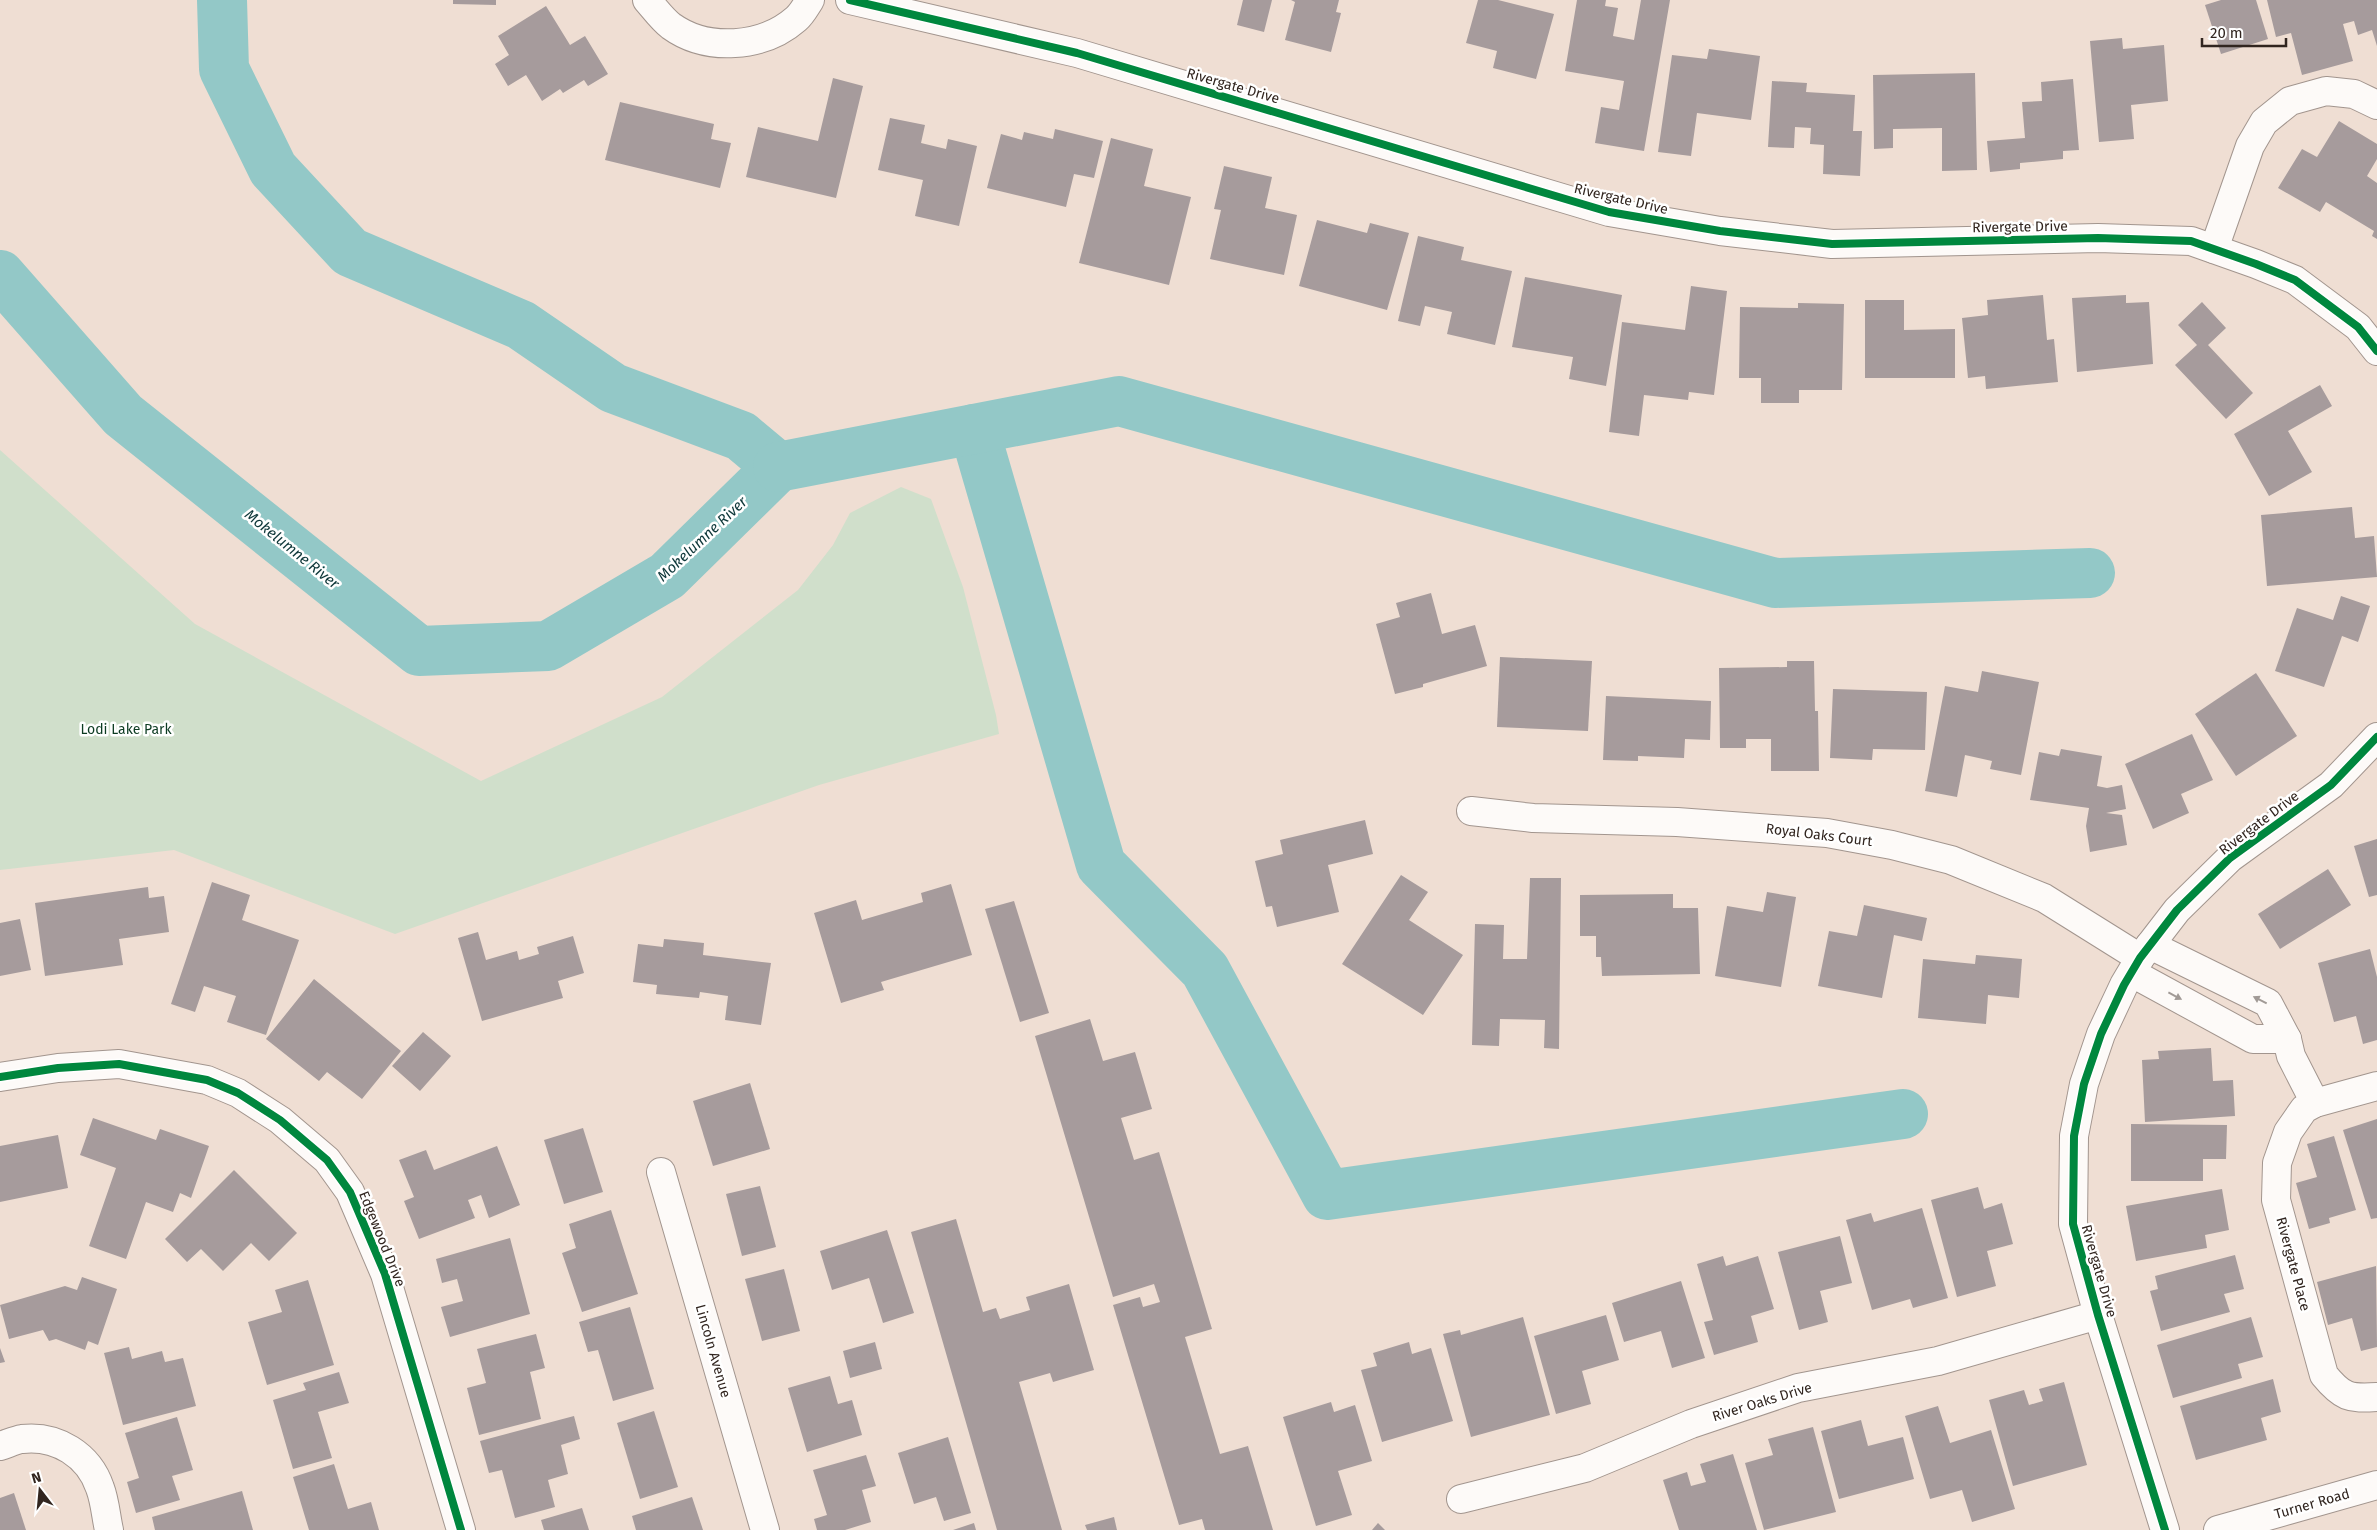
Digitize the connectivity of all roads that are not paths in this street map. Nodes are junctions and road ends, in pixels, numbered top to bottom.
1 (647, 0) edge
2 (810, 0) edge
3 (850, 0) edge
4 (2377, 105) edge
5 (2214, 248) junction
6 (2377, 351) edge
7 (2377, 737) edge
8 (1471, 811) dead end
9 (2141, 959) junction
10 (2287, 1039) junction
11 (0, 1078) edge
12 (2377, 1086) edge
13 (2315, 1103) junction
14 (661, 1172) dead end
15 (2098, 1315) junction
16 (2377, 1398) edge
17 (0, 1446) edge
18 (2377, 1485) edge
19 (1460, 1499) dead end
20 (109, 1530) edge
21 (461, 1530) edge
22 (764, 1530) edge
23 (2165, 1530) edge
24 (2218, 1530) edge

1 - 2 street
3 - 5 street, Rivergate Drive
4 - 5 street
5 - 6 street, Rivergate Drive
7 - 9 street, Rivergate Drive
8 - 9 street, Royal Oaks Court
9 -> 10 street
10 -> 9 street
9 - 15 street, Rivergate Drive
10 - 13 street
11 - 21 street, Edgewood Drive
12 - 13 street, Rivergate Place
13 - 16 street, Rivergate Place
14 - 22 street, Lincoln Avenue
15 - 19 street, River Oaks Drive
15 - 23 street, Rivergate Drive
17 - 20 street
18 - 24 street, Turner Road

